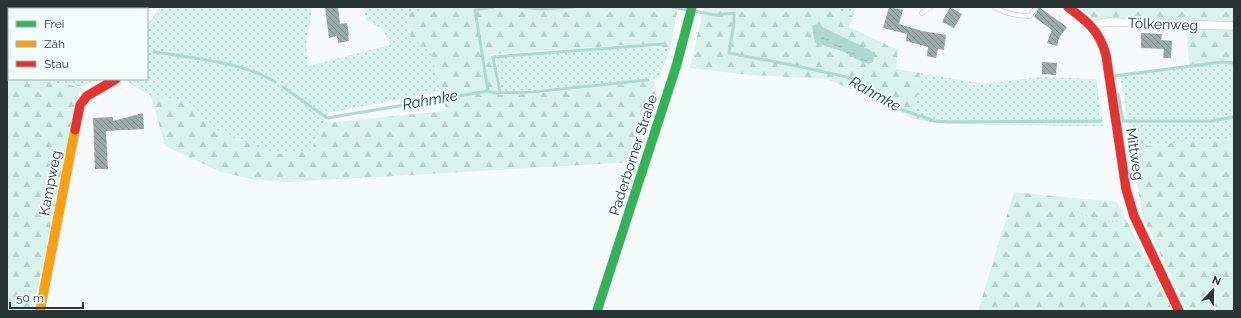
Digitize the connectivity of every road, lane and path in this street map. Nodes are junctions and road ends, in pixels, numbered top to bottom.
1 (156, 7) edge
2 (692, 7) edge
3 (931, 7) edge
4 (994, 7) edge
5 (1036, 7) edge
6 (1068, 7) edge
7 (922, 13) dead end
8 (148, 18) edge
9 (1094, 26) junction
10 (1234, 26) edge
11 (114, 80) edge
12 (1074, 211) dead end
13 (1136, 220) junction
14 (40, 311) edge
15 (597, 311) edge
16 (1179, 311) edge

1 - 8 street
2 - 15 street, Paderborner Straße
3 - 7 lane
4 - 5 lane
6 - 9 street, Mittweg
9 - 10 street, Tölkenweg
9 - 13 street, Mittweg
11 - 14 street, Kampweg
12 - 13 path
13 - 16 street, Mittweg

